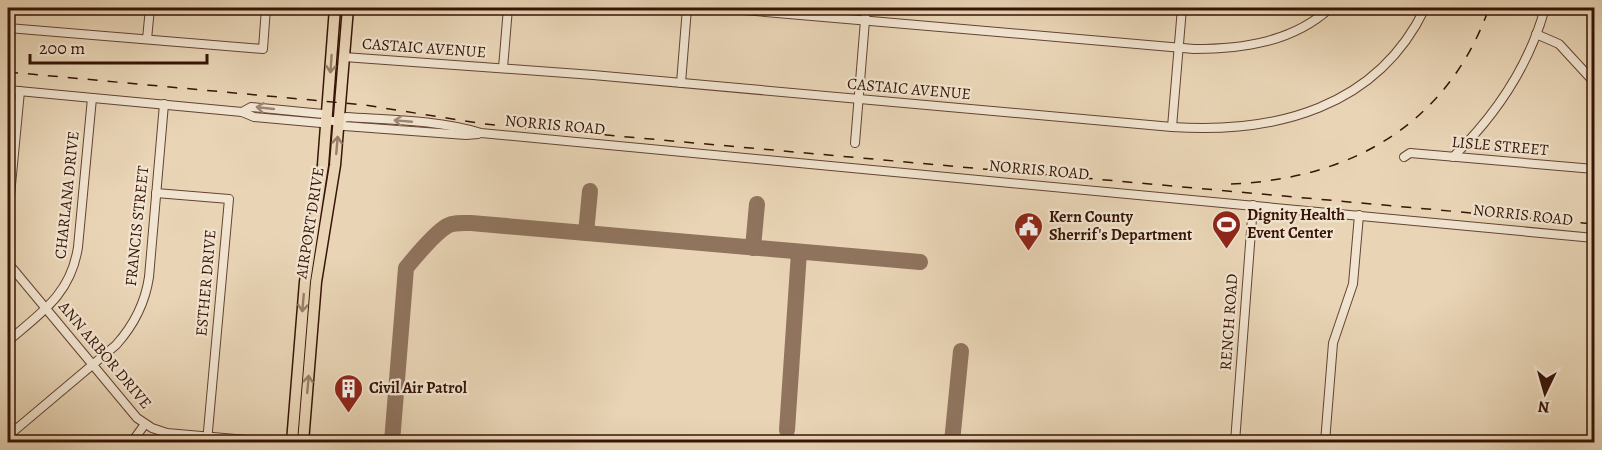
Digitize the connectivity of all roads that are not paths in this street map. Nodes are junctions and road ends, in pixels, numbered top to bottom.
1 (150, 8) edge
2 (266, 8) edge
3 (335, 8) edge
4 (348, 8) edge
5 (508, 8) edge
6 (687, 8) edge
7 (720, 8) edge
8 (866, 8) edge
9 (1182, 8) edge
10 (1330, 8) edge
11 (1425, 8) edge
12 (1545, 8) edge
13 (865, 21) junction
14 (8, 27) edge
15 (1536, 34) junction
16 (147, 39) junction
17 (1179, 48) junction
18 (344, 57) junction
19 (503, 68) junction
20 (1594, 82) edge
21 (681, 83) junction
22 (8, 90) edge
23 (20, 91) junction
24 (92, 98) junction
25 (859, 100) junction
26 (164, 104) junction
27 (333, 121) junction
28 (1172, 127) junction
29 (855, 143) dead end
30 (1404, 157) dead end
31 (1453, 157) junction
32 (1594, 169) edge
33 (156, 193) junction
34 (1253, 205) junction
35 (1359, 214) junction
36 (8, 216) edge
37 (1594, 238) edge
38 (8, 263) edge
39 (46, 309) junction
40 (8, 341) edge
41 (93, 365) junction
42 (145, 424) junction
43 (8, 436) edge
44 (207, 440) edge
45 (132, 442) edge
46 (270, 442) edge
47 (292, 442) edge
48 (303, 442) edge
49 (1234, 442) edge
50 (1325, 442) edge

1 - 16 street
2 - 16 street
3 -> 27 main road, AIRPORT DRIVE
4 - 18 main road, AIRPORT DRIVE
5 - 19 street
6 - 21 street
7 - 13 street
8 - 13 street
9 - 17 street
10 - 17 street
11 - 28 street, CASTAIC AVENUE
12 - 15 street
13 - 17 street
13 - 25 street
14 - 16 street
15 - 20 street
15 - 31 street
17 - 28 street
18 - 19 street, CASTAIC AVENUE
18 - 27 main road, AIRPORT DRIVE
19 - 21 street, CASTAIC AVENUE
21 - 25 street, CASTAIC AVENUE
22 - 23 street, NORRIS ROAD
23 - 24 street, NORRIS ROAD
23 - 36 street
24 - 26 street, NORRIS ROAD
24 - 39 street, CHARLANA DRIVE
25 - 28 street, CASTAIC AVENUE
25 - 29 street
26 - 27 street, NORRIS ROAD
26 - 33 street, FRANCIS STREET
27 - 34 street, NORRIS ROAD
27 -> 47 main road, AIRPORT DRIVE
48 -> 27 main road, AIRPORT DRIVE
30 - 31 street, LISLE STREET
31 - 32 street, LISLE STREET
33 - 41 street, FRANCIS STREET
33 - 44 street, ESTHER DRIVE
34 - 35 street, NORRIS ROAD
34 - 49 street, RENCH ROAD
35 - 37 street, NORRIS ROAD
35 - 50 street
38 - 39 street, ANN ARBOR DRIVE
39 - 40 street, CHARLANA DRIVE
39 - 41 street, ANN ARBOR DRIVE
41 - 42 street, ANN ARBOR DRIVE
41 - 43 street, FRANCIS STREET
42 - 44 street, ANN ARBOR DRIVE
42 - 45 street
44 - 46 street, ANN ARBOR DRIVE

